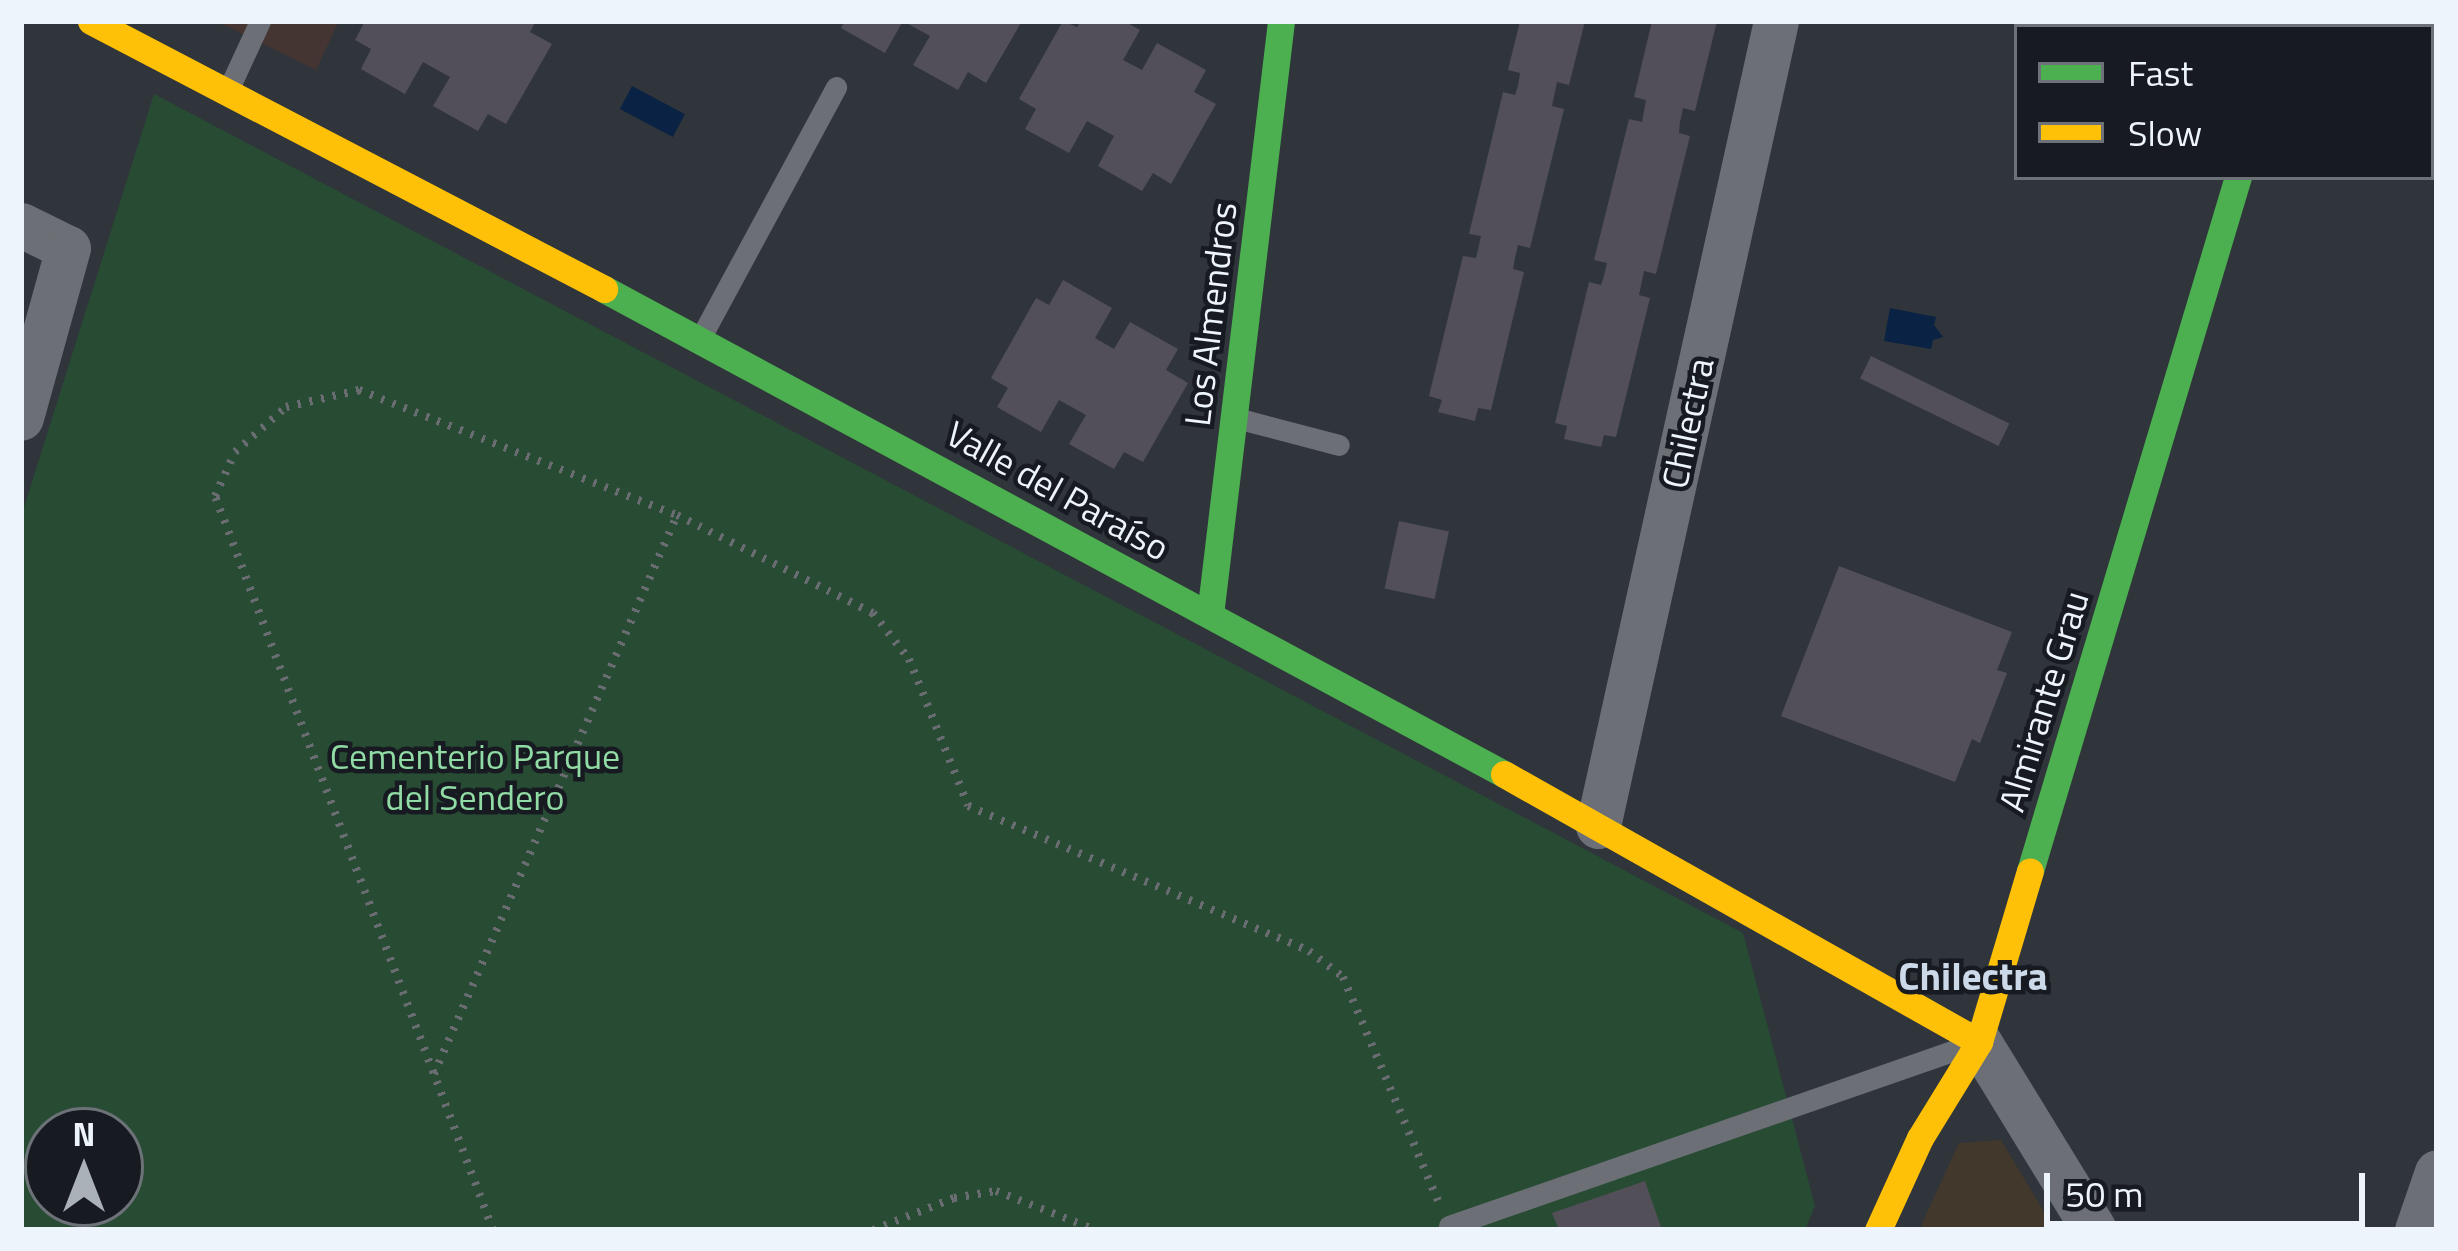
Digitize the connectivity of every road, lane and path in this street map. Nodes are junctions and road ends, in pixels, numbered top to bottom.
1 (91, 21) edge
2 (260, 21) edge
3 (1281, 21) edge
4 (1776, 21) edge
5 (836, 87) dead end
6 (227, 92) junction
7 (2237, 180) edge
8 (21, 225) edge
9 (699, 340) junction
10 (21, 418) edge
11 (1233, 418) junction
12 (1339, 445) dead end
13 (677, 515) junction
14 (1210, 615) junction
15 (1598, 826) junction
16 (1978, 1042) junction
17 (434, 1074) junction
18 (2437, 1172) edge
19 (1449, 1226) joint
20 (493, 1230) edge
21 (873, 1230) edge
22 (1096, 1230) edge
23 (1878, 1230) edge
24 (2094, 1230) edge
25 (2416, 1230) edge

1 - 6 street, Valle del Paraíso
2 - 6 lane
3 - 11 street, Los Almendros
4 - 15 street, Chilectra
5 - 9 lane
6 - 9 street, Valle del Paraíso
7 - 16 street, Almirante Grau
8 - 10 street
9 - 14 street, Valle del Paraíso
11 - 12 lane
11 - 14 street, Los Almendros
13 - 17 path
13 - 17 path
13 - 19 path
14 - 15 street, Valle del Paraíso
15 - 16 street, Valle del Paraíso
16 - 19 lane
16 - 23 street, Almirante Grau
16 - 24 street
17 - 20 path
18 - 25 street
21 - 22 path

